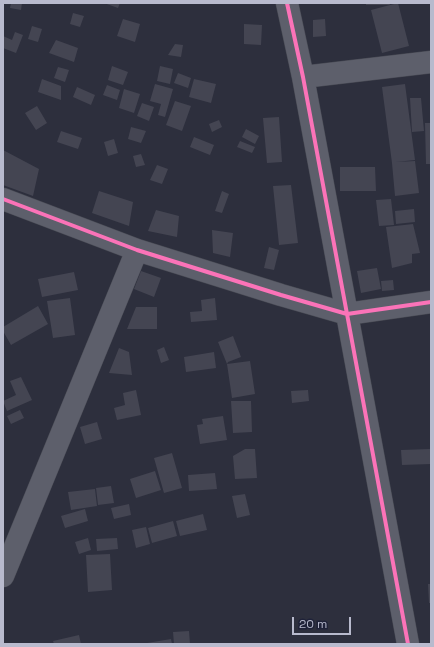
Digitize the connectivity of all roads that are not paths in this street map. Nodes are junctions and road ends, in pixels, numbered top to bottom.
1 (287, 3) edge
2 (431, 62) edge
3 (303, 77) junction
4 (3, 199) edge
5 (137, 250) junction
6 (431, 302) edge
7 (347, 314) junction
8 (3, 576) edge
9 (408, 644) edge

1 - 3 street
2 - 3 street
3 - 7 street
4 - 5 street
5 - 7 street
5 - 8 street
6 - 7 street
7 - 9 street

